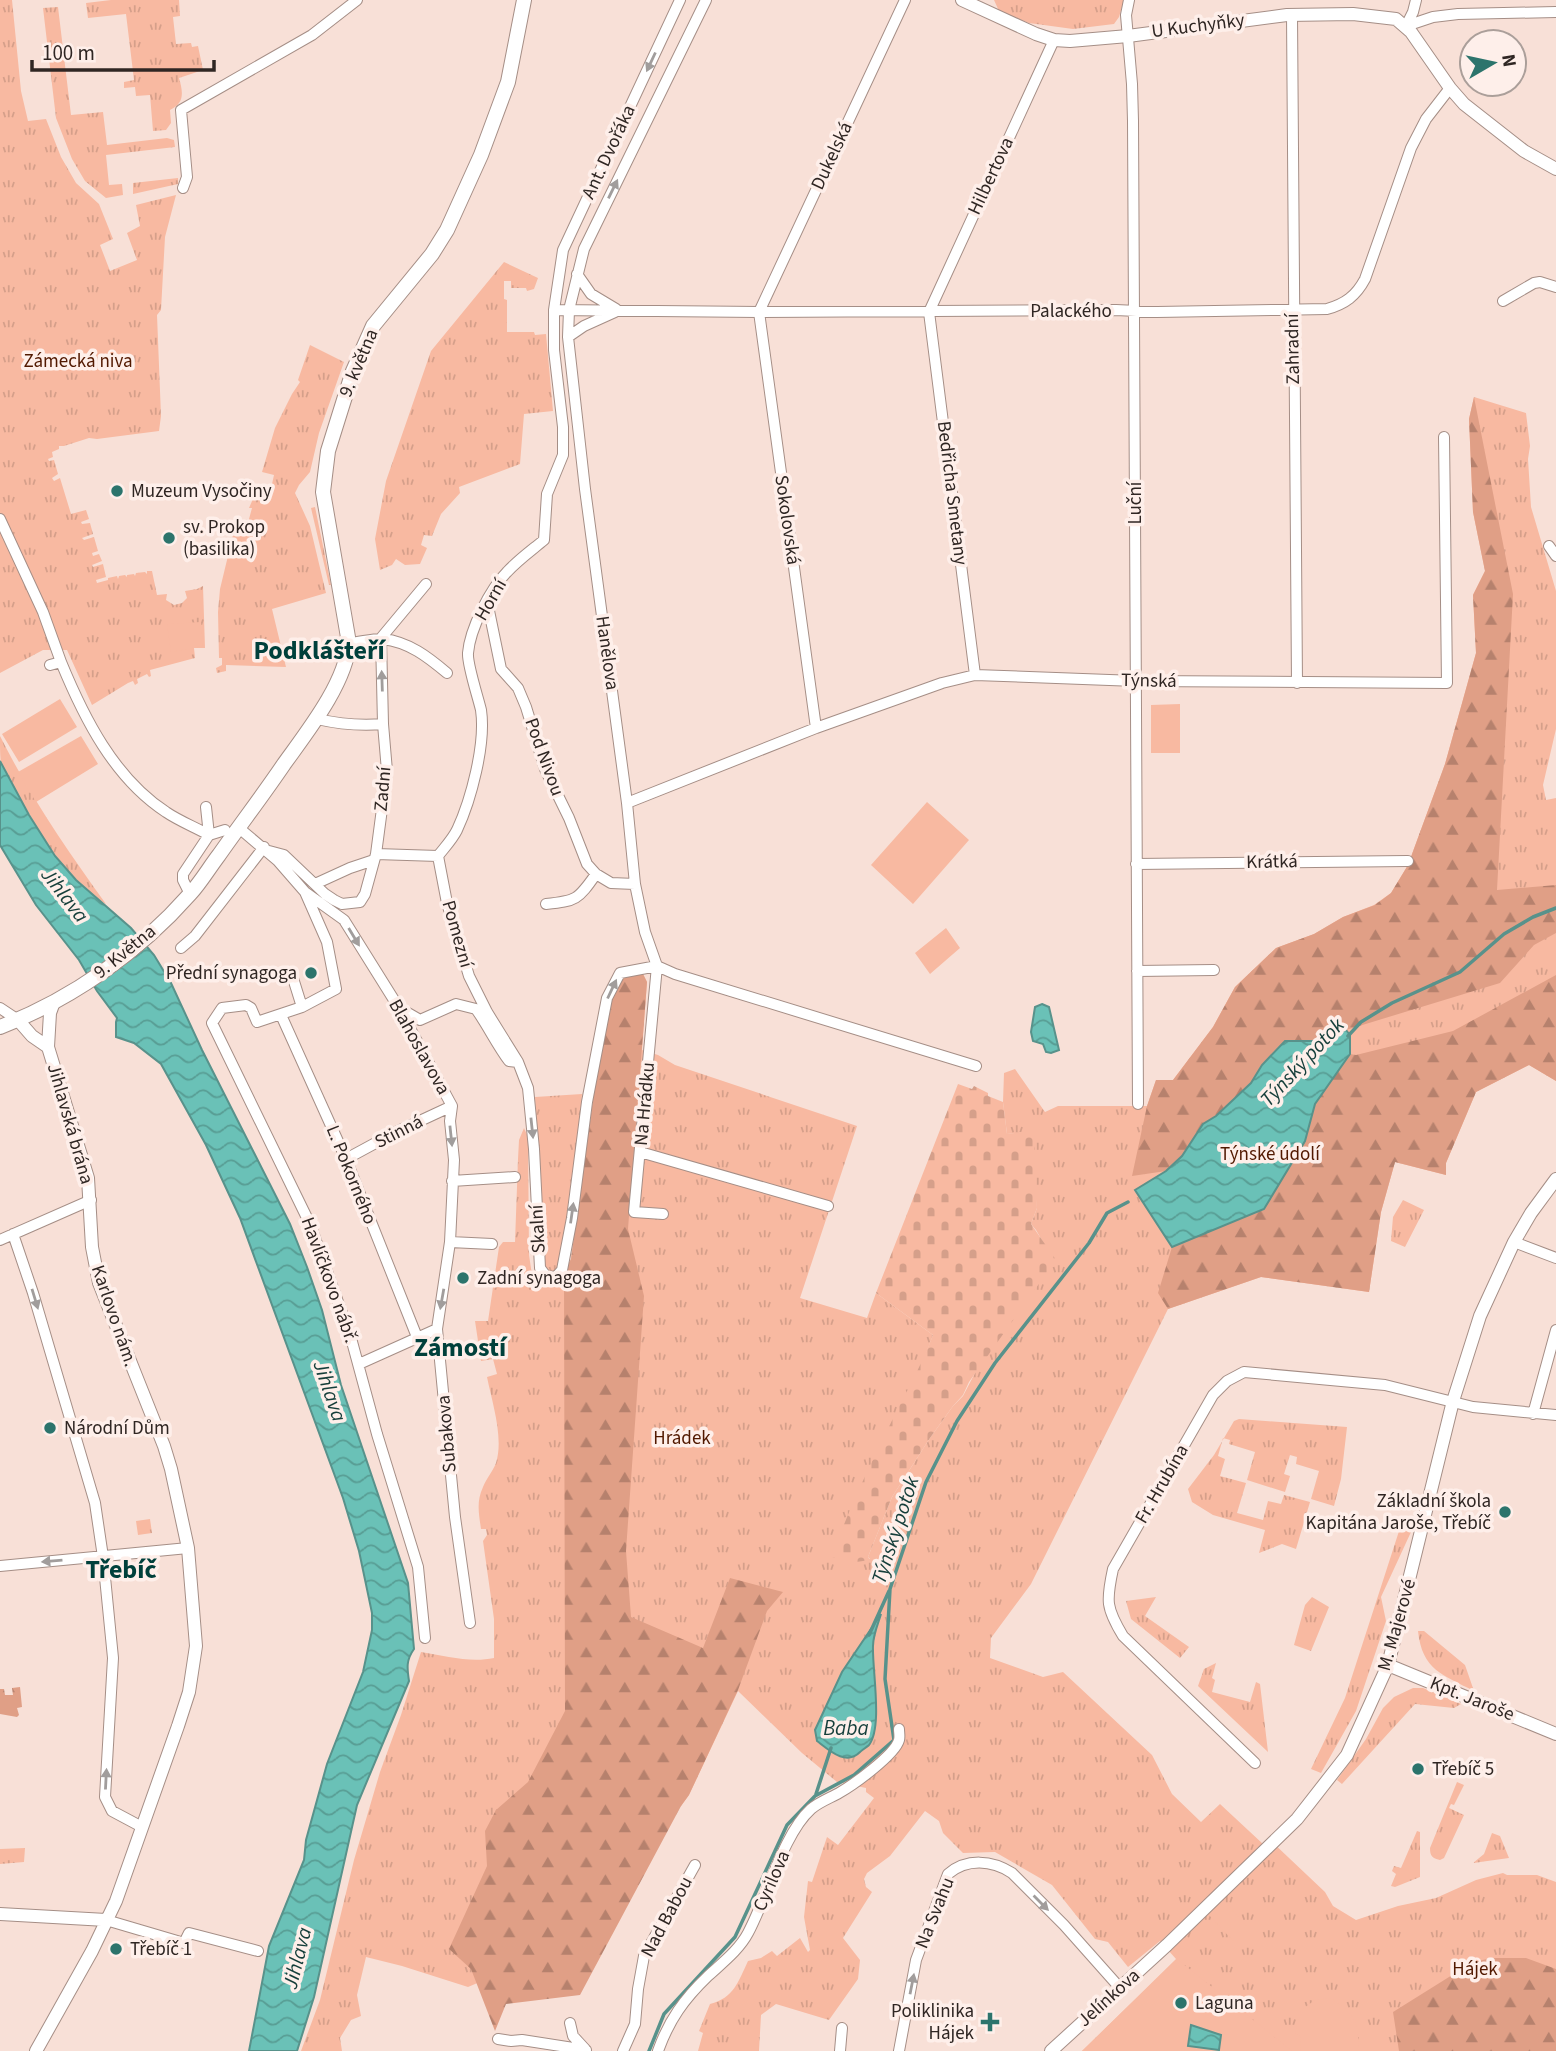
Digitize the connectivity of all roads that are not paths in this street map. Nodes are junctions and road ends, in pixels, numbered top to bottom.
1 (356, 0) edge
2 (524, 0) edge
3 (680, 0) edge
4 (706, 0) edge
5 (905, 0) edge
6 (962, 0) edge
7 (1129, 0) edge
8 (1416, 0) edge
9 (1556, 12) edge
10 (1292, 15) junction
11 (1406, 26) junction
12 (1128, 36) junction
13 (1054, 40) junction
14 (1450, 88) junction
15 (1556, 169) edge
16 (183, 188) dead end
17 (577, 274) junction
18 (1556, 287) edge
19 (1503, 301) dead end
20 (554, 310) junction
21 (569, 310) junction
22 (618, 310) junction
23 (1133, 310) junction
24 (1293, 310) junction
25 (759, 312) junction
26 (929, 312) junction
27 (568, 337) junction
28 (1444, 437) dead end
29 (0, 519) edge
30 (426, 584) dead end
31 (487, 601) junction
32 (381, 638) junction
33 (349, 643) junction
34 (447, 674) dead end
35 (975, 675) junction
36 (1136, 681) junction
37 (1297, 683) junction
38 (317, 719) junction
39 (383, 724) junction
40 (816, 728) junction
41 (627, 803) junction
42 (232, 831) junction
43 (209, 835) junction
44 (266, 849) junction
45 (438, 856) junction
46 (375, 857) junction
47 (1408, 861) dead end
48 (1136, 864) junction
49 (596, 874) junction
50 (315, 884) junction
51 (635, 884) junction
52 (305, 892) junction
53 (190, 894) junction
54 (545, 904) dead end
55 (181, 948) dead end
56 (657, 966) junction
57 (1214, 970) dead end
58 (1137, 971) junction
59 (292, 975) dead end
60 (54, 1002) junction
61 (302, 1007) junction
62 (0, 1008) edge
63 (399, 1008) junction
64 (281, 1015) junction
65 (18, 1020) junction
66 (0, 1027) edge
67 (48, 1047) junction
68 (518, 1062) junction
69 (976, 1066) dead end
70 (1138, 1104) dead end
71 (452, 1106) junction
72 (640, 1152) junction
73 (346, 1159) junction
74 (515, 1177) dead end
75 (1556, 1179) edge
76 (452, 1181) junction
77 (91, 1200) junction
78 (828, 1206) dead end
79 (663, 1214) dead end
80 (13, 1234) junction
81 (0, 1241) edge
82 (450, 1242) junction
83 (1514, 1242) junction
84 (492, 1244) dead end
85 (1556, 1258) edge
86 (437, 1329) junction
87 (1556, 1330) edge
88 (417, 1337) junction
89 (359, 1364) junction
90 (1453, 1401) junction
91 (1532, 1414) junction
92 (1556, 1415) edge
93 (188, 1548) junction
94 (103, 1557) junction
95 (0, 1566) edge
96 (470, 1623) dead end
97 (425, 1637) dead end
98 (1388, 1665) junction
99 (900, 1729) dead end
100 (1556, 1734) edge
101 (1255, 1763) dead end
102 (142, 1827) junction
103 (695, 1865) dead end
104 (0, 1914) edge
105 (106, 1920) junction
106 (1167, 1945) joint
107 (258, 1951) dead end
108 (1120, 1989) junction
109 (570, 2023) dead end
110 (842, 2028) dead end
111 (498, 2039) dead end
112 (587, 2050) edge
113 (36, 2051) edge
114 (619, 2051) edge
115 (658, 2051) edge
116 (840, 2051) edge
117 (899, 2051) edge
118 (1051, 2051) edge

1 - 16 street
2 - 33 main road, 9. května
3 -> 20 street, Ant. Dvořáka
17 -> 4 street, Ant. Dvořáka
5 - 25 street, Dukelská
6 - 13 street, U Kuchyňky
7 - 12 street, Luční
8 - 11 street
9 - 11 street
10 - 11 street, U Kuchyňky
10 - 12 street, U Kuchyňky
10 - 24 street, Zahradní
11 - 14 street
12 - 13 street, U Kuchyňky
12 - 23 street, Luční
13 - 26 street, Hilbertova
14 - 15 street
14 - 24 street, Palackého
17 - 21 street, Ant. Dvořáka
17 - 22 street
18 - 19 street
20 - 21 street, Palackého
20 - 31 street, Horní
21 - 22 street, Palackého
21 - 27 street, Hanělova
22 - 25 street, Palackého
22 - 27 street
23 - 24 street, Palackého
23 - 26 street, Palackého
23 - 36 street, Luční
24 - 37 street, Zahradní
25 - 26 street, Palackého
25 - 40 street, Sokolovská
26 - 35 street, Bedřicha Smetany
27 - 41 street, Hanělova
28 - 37 street, Týnská
29 - 43 street
30 - 32 street
31 - 45 street, Horní
31 - 49 street, Pod Nivou
32 - 33 street
32 - 34 street
39 -> 32 street, Zadní
33 - 38 main road, 9. května
35 - 36 street, Týnská
35 - 40 street, Týnská
36 - 37 street, Týnská
36 - 48 street, Luční
38 - 39 street
38 - 42 main road, 9. května
39 - 46 street, Zadní
40 - 41 street, Týnská
41 - 51 street, Hanělova
42 - 43 street
42 - 43 street, Blahoslavova
42 - 44 street, Blahoslavova
42 - 53 main road, 9. Května
43 - 53 street
44 - 50 street, Blahoslavova
44 - 52 street, Blahoslavova
44 - 55 street
45 - 46 street
45 - 68 street, Pomezní
46 - 50 street
46 - 50 street, Zadní
47 - 48 street, Krátká
48 - 58 street, Luční
49 - 51 street
49 - 54 street
51 - 56 street, Hanělova
52 - 61 street
52 -> 63 street, Blahoslavova
53 - 60 main road, 9. Května
68 -> 56 street, Skalní
56 - 69 street
56 - 72 street, Na Hrádku
57 - 58 street
58 - 70 street, Luční
59 - 61 street
60 - 65 main road, 9. Května
60 - 67 street
61 - 64 street
62 - 65 street
63 - 68 street, Skalní
63 - 71 street, Blahoslavova
64 - 73 street, L. Pokorného
64 - 89 street, Havlíčkovo nábř.
65 - 66 main road, 9. Května
65 - 67 street, Jihlavská brána
67 - 77 street, Jihlavská brána
71 - 73 street, Stinná
71 -> 76 street, Blahoslavova
72 - 78 street
72 - 79 street, Na Hrádku
73 - 88 street, L. Pokorného
74 - 76 street
75 - 83 street, M. Majerové
76 - 82 street, Blahoslavova
77 - 80 street
77 - 93 street, Karlovo nám.
80 - 81 street
80 -> 94 street
82 - 84 street
82 -> 86 street, Blahoslavova
83 - 85 street
83 - 90 street, M. Majerové
86 - 88 street
86 - 96 street, Subakova
87 - 91 street
88 - 89 street
89 - 97 street, Havlíčkovo nábř.
90 - 91 street, Fr. Hrubína
90 - 98 street, M. Majerové
90 - 101 street, Fr. Hrubína
91 - 92 street, Fr. Hrubína
93 - 94 street
93 - 102 street, Karlovo nám.
94 -> 95 street
102 -> 94 street
98 - 100 street, Kpt. Jaroše
98 - 106 street, M. Majerové
99 - 115 street, Cyrilova
102 - 105 street, Karlovo nám.
103 - 114 street, Nad Babou
104 - 105 street
105 - 107 street
105 - 113 street, Karlovo nám.
106 - 108 street, Jelínkova
117 -> 108 street, Na Svahu
108 - 118 street, Jelínkova
109 - 112 street
110 - 116 street
111 - 112 street

